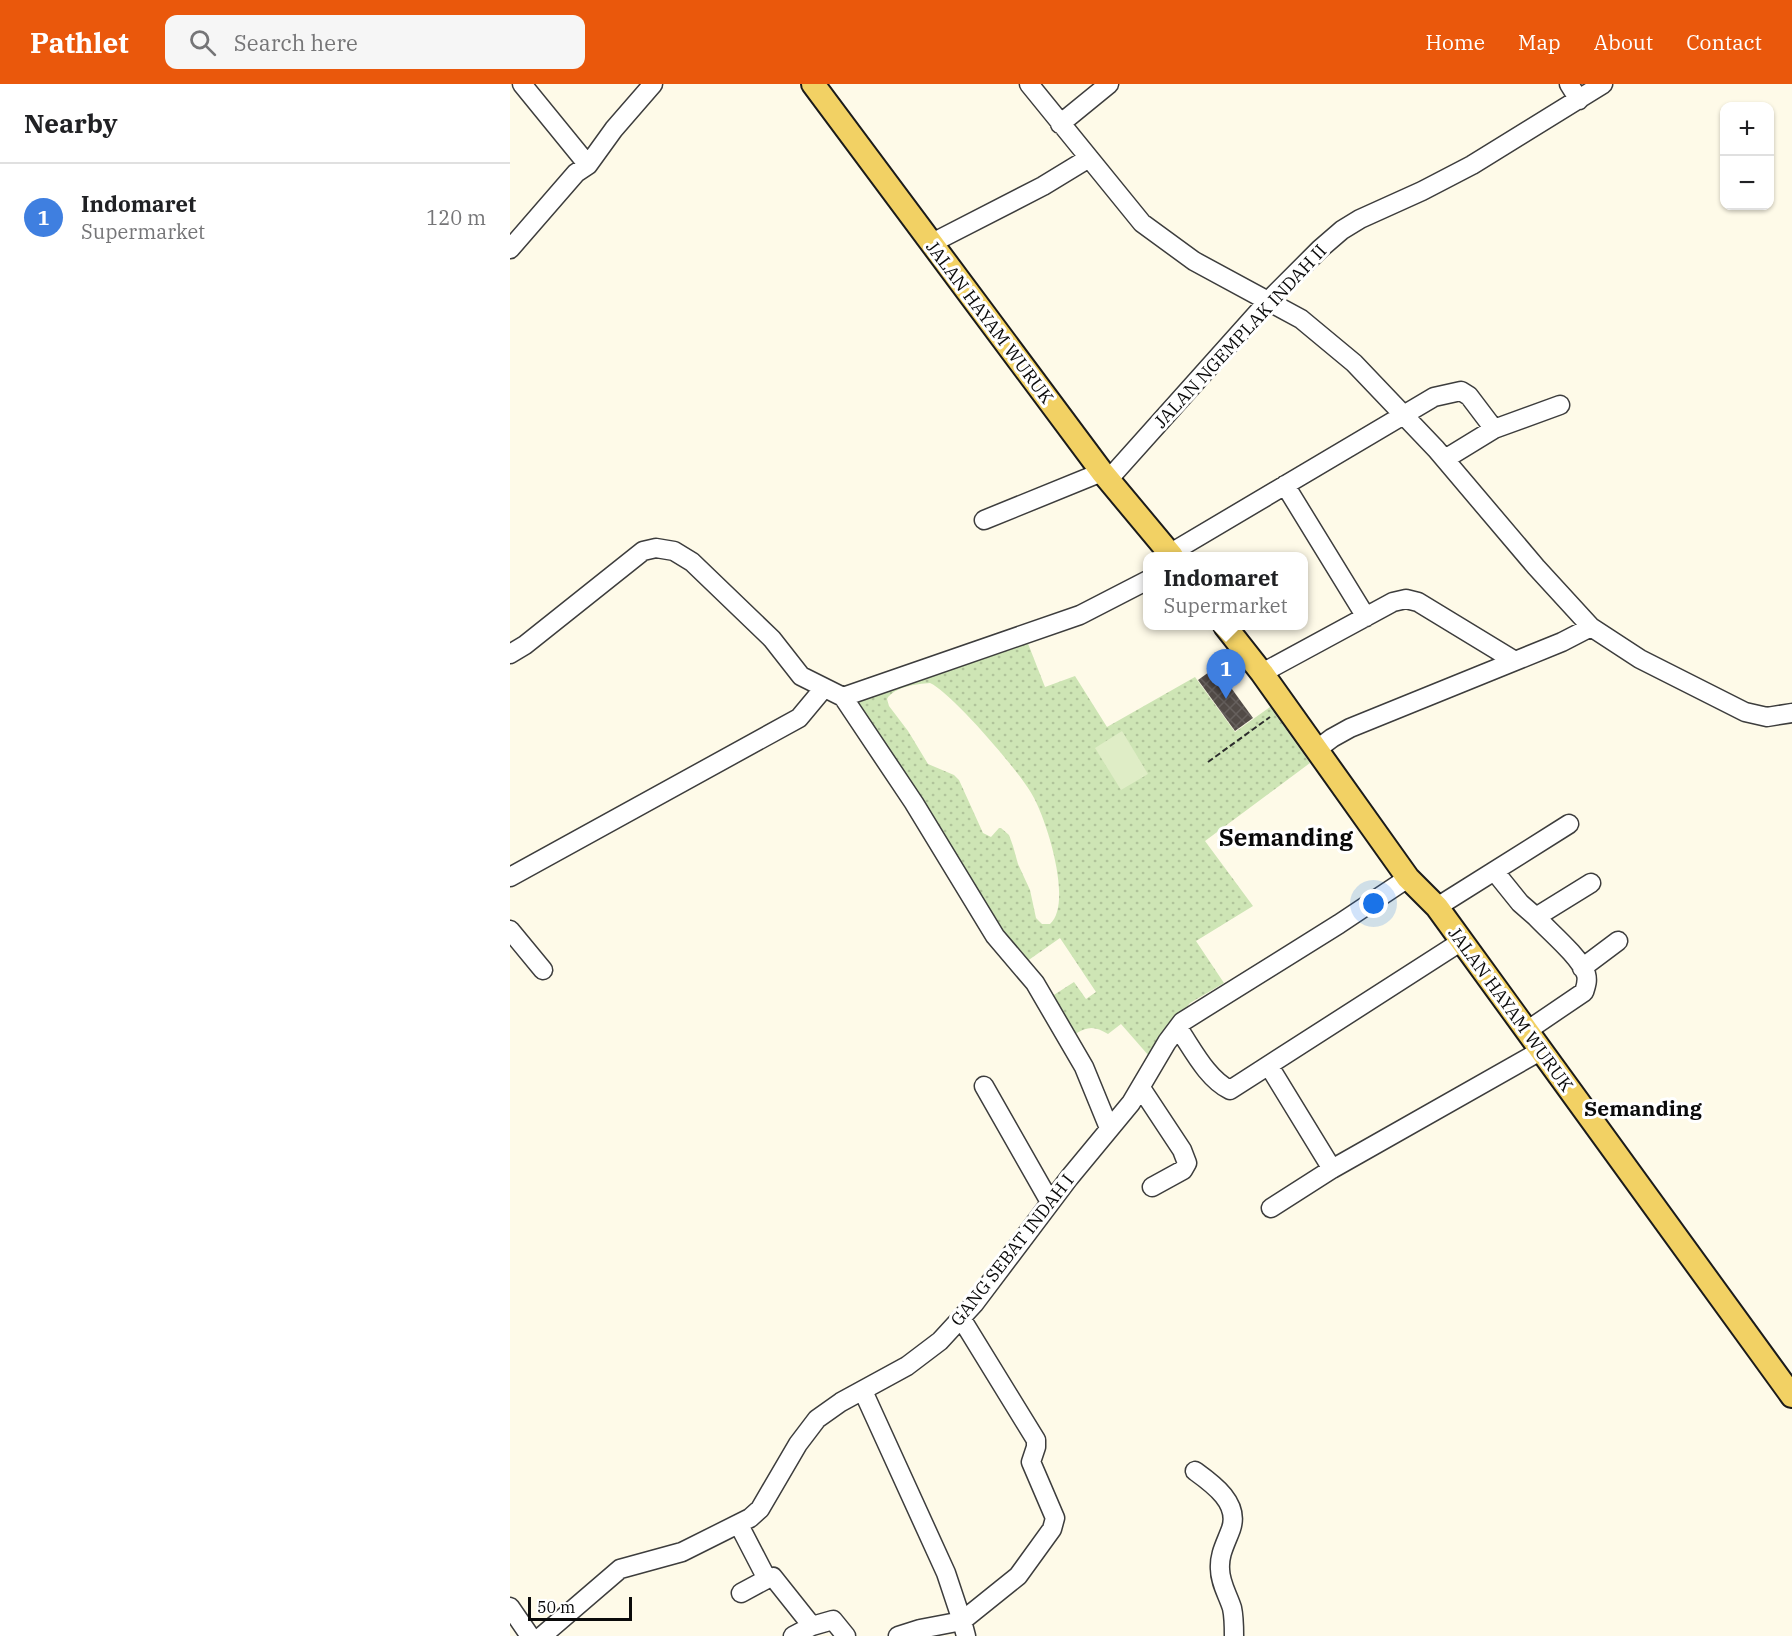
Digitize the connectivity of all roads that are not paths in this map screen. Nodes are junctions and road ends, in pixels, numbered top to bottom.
1 (522, 84) edge
2 (653, 84) edge
3 (813, 84) edge
4 (1029, 84) edge
5 (1108, 84) edge
6 (1604, 84) edge
7 (1574, 92) edge
8 (1060, 124) junction
9 (1089, 158) junction
10 (588, 165) junction
11 (932, 243) junction
12 (510, 249) edge
13 (1269, 300) junction
14 (1560, 405) dead end
15 (1404, 414) junction
16 (1494, 429) junction
17 (1446, 459) junction
18 (1105, 476) junction
19 (1285, 485) junction
20 (984, 520) dead end
21 (1168, 552) edge
22 (1175, 552) edge
23 (1143, 583) edge
24 (1366, 616) junction
25 (1591, 627) junction
26 (1228, 630) edge
27 (510, 654) edge
28 (1515, 661) junction
29 (1262, 673) junction
30 (824, 688) junction
31 (843, 697) junction
32 (1792, 713) edge
33 (1316, 750) junction
34 (1569, 824) dead end
35 (1495, 872) junction
36 (510, 877) edge
37 (1408, 878) junction
38 (1591, 883) dead end
39 (1437, 907) junction
40 (1536, 917) junction
41 (510, 930) edge
42 (1461, 940) junction
43 (1618, 941) dead end
44 (1582, 968) junction
45 (543, 970) dead end
46 (1178, 1028) junction
47 (1528, 1030) junction
48 (1542, 1050) junction
49 (1269, 1066) junction
50 (984, 1086) dead end
51 (1141, 1088) junction
52 (1110, 1128) junction
53 (1332, 1169) junction
54 (1152, 1187) dead end
55 (1050, 1202) junction
56 (1272, 1208) dead end
57 (961, 1318) junction
58 (863, 1391) junction
59 (1792, 1396) edge
60 (1195, 1471) dead end
61 (739, 1526) junction
62 (767, 1579) junction
63 (741, 1593) dead end
64 (510, 1607) edge
65 (812, 1626) junction
66 (964, 1628) edge
67 (530, 1636) edge
68 (542, 1636) edge
69 (793, 1636) edge
70 (846, 1636) edge
71 (898, 1636) edge
72 (1234, 1636) edge

1 - 10 street
2 - 10 street
3 - 11 main road, JALAN HAYAM WURUK
4 - 8 street
5 - 8 street
6 - 7 street, JALAN NGEMPLAK INDAH II
7 - 13 street, JALAN NGEMPLAK INDAH II
8 - 9 street
9 - 11 street
9 - 13 street
10 - 12 street
11 - 18 main road, JALAN HAYAM WURUK
13 - 15 street
13 - 18 street, JALAN NGEMPLAK INDAH II
14 - 16 street
15 - 16 street
15 - 17 street
15 - 19 street
16 - 17 street
17 - 25 street
18 - 20 street
18 - 21 main road, JALAN HAYAM WURUK
19 - 22 street
19 - 24 street
23 - 31 street
24 - 28 street
24 - 29 street
25 - 28 street
25 - 32 street
26 - 29 main road, JALAN HAYAM WURUK
27 - 30 street
28 - 33 street
29 - 33 main road, JALAN HAYAM WURUK
30 - 31 street
30 - 36 street
31 - 52 street
33 - 37 main road, JALAN HAYAM WURUK
34 - 35 street
35 - 39 street
35 - 40 street
37 - 39 main road, JALAN HAYAM WURUK
37 - 46 street, GANG SEBAT INDAH I
38 - 40 street
39 - 42 main road, JALAN HAYAM WURUK
40 - 44 street
41 - 45 street
42 - 47 main road, JALAN HAYAM WURUK
42 - 49 street
43 - 44 street
44 - 47 street
46 - 49 street
46 - 51 street, GANG SEBAT INDAH I
47 - 48 main road, JALAN HAYAM WURUK
48 - 53 street
48 - 59 main road, JALAN HAYAM WURUK
49 - 53 street
50 - 55 street
51 - 52 street, GANG SEBAT INDAH I
51 - 54 street
52 - 55 street, GANG SEBAT INDAH I
53 - 56 street
55 - 57 street, GANG SEBAT INDAH I
57 - 58 street, GANG SEBAT INDAH I
57 - 66 street
58 - 61 street, GANG SEBAT INDAH I
58 - 66 street
60 - 72 street
61 - 62 street
61 - 68 street, GANG SEBAT INDAH I
62 - 63 street
62 - 65 street
64 - 67 street
65 - 69 street
65 - 70 street
66 - 71 street

